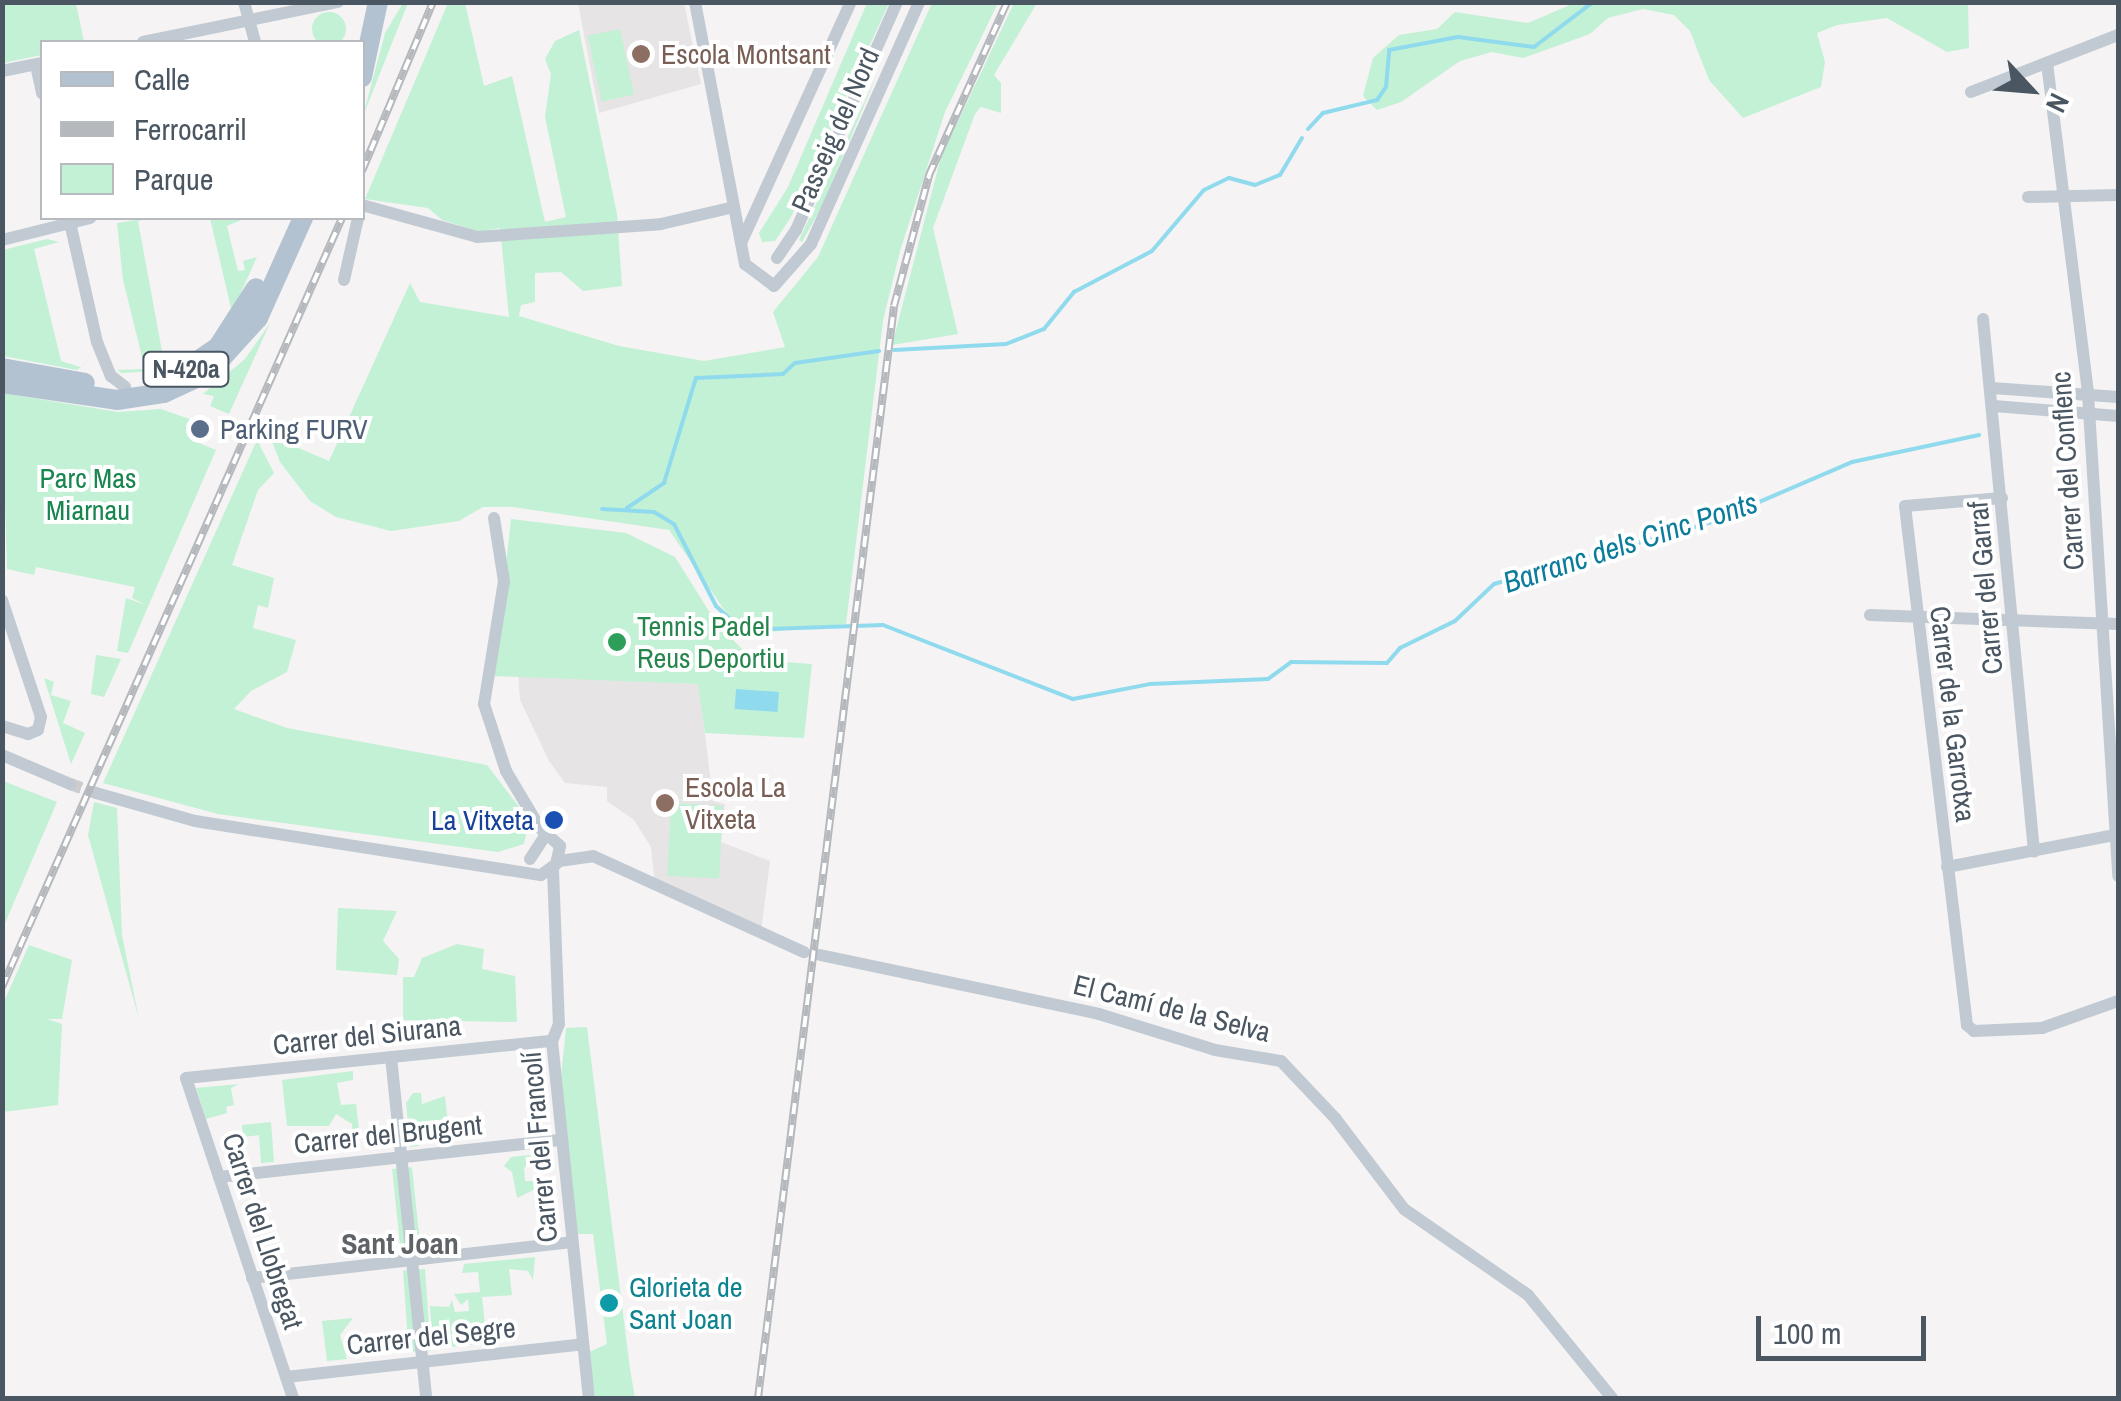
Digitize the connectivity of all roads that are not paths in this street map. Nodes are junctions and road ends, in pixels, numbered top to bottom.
1 (244, 2) edge
2 (338, 2) edge
3 (364, 2) edge
4 (378, 2) edge
5 (694, 2) edge
6 (851, 2) edge
7 (897, 2) edge
8 (918, 2) edge
9 (249, 21) junction
10 (2118, 36) edge
11 (153, 40) edge
12 (254, 40) edge
13 (357, 40) edge
14 (365, 63) edge
15 (2046, 63) junction
16 (39, 64) edge
17 (2, 71) edge
18 (1971, 92) dead end
19 (2118, 195) edge
20 (2028, 196) dead end
21 (2068, 197) junction
22 (365, 206) edge
23 (734, 208) junction
24 (70, 220) edge
25 (287, 220) edge
26 (303, 220) edge
27 (358, 220) edge
28 (2, 240) edge
29 (741, 243) junction
30 (778, 258) junction
31 (788, 274) junction
32 (762, 277) junction
33 (344, 280) dead end
34 (1983, 319) dead end
35 (97, 342) junction
36 (2, 368) edge
37 (2, 383) edge
38 (84, 383) junction
39 (125, 387) junction
40 (1992, 388) junction
41 (2088, 394) junction
42 (2118, 397) edge
43 (1994, 406) junction
44 (2089, 413) junction
45 (2118, 416) edge
46 (2002, 498) junction
47 (494, 518) dead end
48 (2, 600) edge
49 (1870, 615) dead end
50 (1915, 616) junction
51 (2013, 620) junction
52 (2104, 624) junction
53 (2118, 624) edge
54 (2, 726) edge
55 (2, 754) edge
56 (70, 784) tunnel mouth
57 (96, 793) tunnel mouth
58 (2114, 835) junction
59 (546, 848) junction
60 (2034, 852) junction
61 (1947, 867) junction
62 (2118, 876) edge
63 (804, 952) dead end
64 (820, 956) dead end
65 (2118, 1001) edge
66 (552, 1041) junction
67 (391, 1057) junction
68 (186, 1078) joint
69 (562, 1140) junction
70 (400, 1158) junction
71 (219, 1177) junction
72 (572, 1242) junction
73 (411, 1260) junction
74 (252, 1278) junction
75 (582, 1344) junction
76 (422, 1363) junction
77 (286, 1376) junction
78 (293, 1398) edge
79 (426, 1398) edge
80 (588, 1398) edge
81 (1612, 1398) edge

1 - 9 street
2 - 9 street
3 - 13 main road
4 - 14 main road
5 - 23 street
6 - 29 street
7 - 30 street, Passeig del Nord
8 - 31 street, Passeig del Nord
9 - 11 street
9 - 12 street
10 - 15 street
15 - 18 street
15 - 21 street, Carrer del Conflenc
16 - 17 street
19 - 21 street
20 - 21 street
21 - 41 street, Carrer del Conflenc
22 - 23 street
23 - 29 street
24 - 28 street
24 - 35 street
25 - 39 main road, N-420a
26 - 37 main road, N-420a
27 - 33 street
29 - 32 street
30 - 31 street
30 - 32 street, Passeig del Nord
31 - 32 street
34 - 40 street, Carrer del Garraf
35 - 38 street
35 - 39 street
36 - 38 main road, N-420a
38 - 39 main road, N-420a
40 - 41 street
40 - 43 street, Carrer del Garraf
41 - 42 street
41 - 44 street, Carrer del Conflenc
43 - 44 street
43 - 46 street, Carrer del Garraf
44 - 45 street
44 - 52 street, Carrer del Conflenc
46 - 50 street, Carrer de la Garrotxa
46 - 51 street, Carrer del Garraf
47 - 59 street
48 - 54 street
49 - 50 street
50 - 51 street
50 - 61 street, Carrer de la Garrotxa
51 - 52 street
51 - 60 street, Carrer del Garraf
52 - 53 street
52 - 58 street, Carrer del Conflenc
55 - 56 street
57 - 59 street
58 - 60 street
58 - 62 street, Carrer del Conflenc
59 - 63 street
59 - 66 street, Carrer del Francolí
60 - 61 street
61 - 65 street, Carrer de la Garrotxa
64 - 81 street, El Camí de la Selva
66 - 67 street, Carrer del Siurana
66 - 69 street, Carrer del Francolí
67 - 68 street, Carrer del Siurana
67 - 70 street
68 - 71 street, Carrer del Llobregat
69 - 70 street, Carrer del Brugent
69 - 72 street, Carrer del Francolí
70 - 71 street, Carrer del Brugent
70 - 73 street
71 - 74 street, Carrer del Llobregat
72 - 73 street
72 - 75 street, Carrer del Francolí
73 - 74 street
73 - 76 street
74 - 77 street, Carrer del Llobregat
75 - 76 street, Carrer del Segre
75 - 80 street, Carrer del Francolí
76 - 77 street, Carrer del Segre
76 - 79 street
77 - 78 street, Carrer del Llobregat

